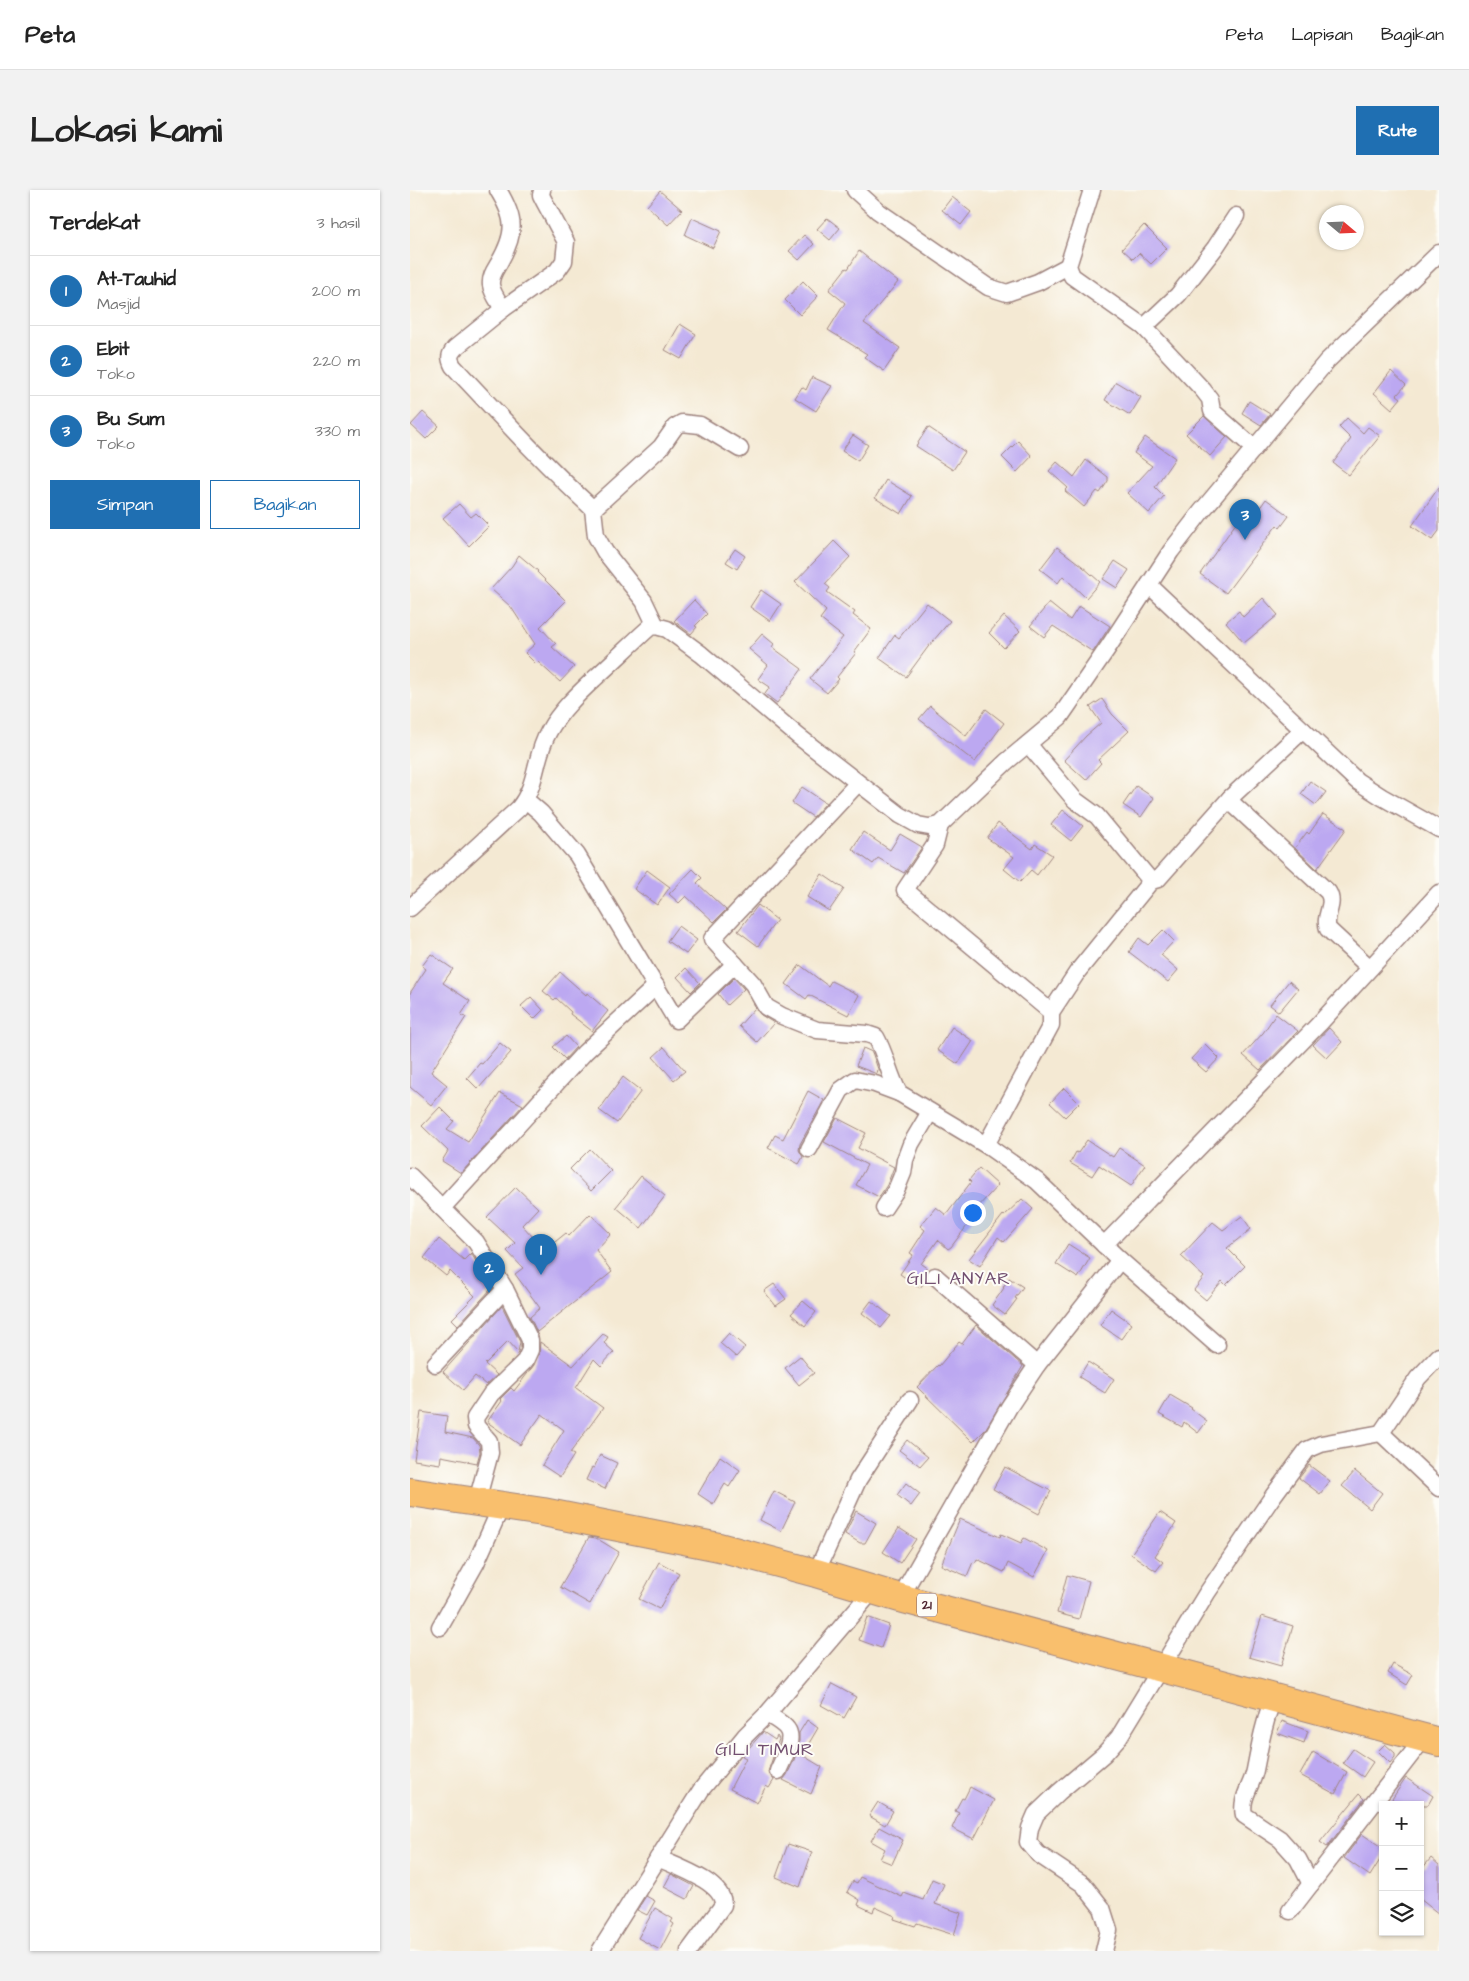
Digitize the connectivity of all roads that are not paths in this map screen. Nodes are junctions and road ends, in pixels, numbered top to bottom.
1 (498, 190) edge
2 (542, 190) edge
3 (855, 190) edge
4 (1092, 190) edge
5 (1236, 216) dead end
6 (1439, 253) edge
7 (1068, 266) junction
8 (503, 309) junction
9 (1144, 327) junction
10 (1254, 448) junction
11 (740, 449) dead end
12 (593, 509) junction
13 (1149, 585) junction
14 (656, 626) junction
15 (1304, 730) junction
16 (1028, 744) junction
17 (858, 783) junction
18 (1230, 798) junction
19 (526, 800) junction
20 (940, 824) junction
21 (1439, 829) edge
22 (1151, 881) junction
23 (1439, 893) edge
24 (410, 908) edge
25 (735, 964) junction
26 (1370, 968) junction
27 (656, 986) junction
28 (1051, 1012) junction
29 (899, 1093) junction
30 (930, 1112) junction
31 (986, 1145) junction
32 (809, 1149) dead end
33 (410, 1176) edge
34 (442, 1208) junction
35 (884, 1208) dead end
36 (1104, 1245) junction
37 (1120, 1260) junction
38 (935, 1276) dead end
39 (505, 1289) junction
40 (1217, 1344) dead end
41 (1439, 1356) edge
42 (435, 1364) dead end
43 (1037, 1365) junction
44 (910, 1400) dead end
45 (1381, 1433) junction
46 (1439, 1488) edge
47 (410, 1492) edge
48 (490, 1503) junction
49 (816, 1573) junction
50 (873, 1590) junction
51 (900, 1598) junction
52 (440, 1627) dead end
53 (1161, 1668) junction
54 (1273, 1698) junction
55 (768, 1714) junction
56 (1432, 1740) edge
57 (778, 1771) dead end
58 (658, 1858) junction
59 (1310, 1884) junction
60 (1290, 1911) dead end
61 (600, 1951) edge
62 (689, 1951) edge
63 (1104, 1951) edge

1 - 8 street
2 - 8 street
3 - 7 street
4 - 7 street
5 - 9 street
6 - 10 street
7 - 9 street
8 - 12 street
9 - 10 street
10 - 13 street
11 - 12 street
12 - 14 street
13 - 15 street
13 - 16 street
14 - 17 street
14 - 19 street
15 - 18 street
15 - 21 street
16 - 20 street
16 - 22 street
17 - 20 street
17 - 25 street
18 - 22 street
18 - 26 street
19 - 24 street
19 - 27 street
20 - 28 street
22 - 28 street
23 - 26 street
25 - 27 street
25 - 29 street
26 - 36 street
27 - 34 street
28 - 31 street
29 - 30 street
29 - 32 street
30 - 31 street
30 - 35 street
31 - 36 street
33 - 34 street
34 - 39 street
36 - 37 street
37 - 40 street
37 - 43 street
38 - 43 street
39 - 42 street
39 - 48 street
41 - 45 street
43 - 51 street
44 - 49 street
45 - 46 street
45 - 53 street
47 - 48 highway, 21
48 - 49 highway, 21
48 - 52 street
49 - 50 highway, 21
50 - 51 highway, 21
50 - 55 street
51 - 53 highway, 21
53 - 54 highway, 21
53 - 63 street
54 - 56 highway, 21
54 - 59 street
55 - 57 street
55 - 58 street
56 - 59 street
58 - 61 street
58 - 62 street
59 - 60 street

